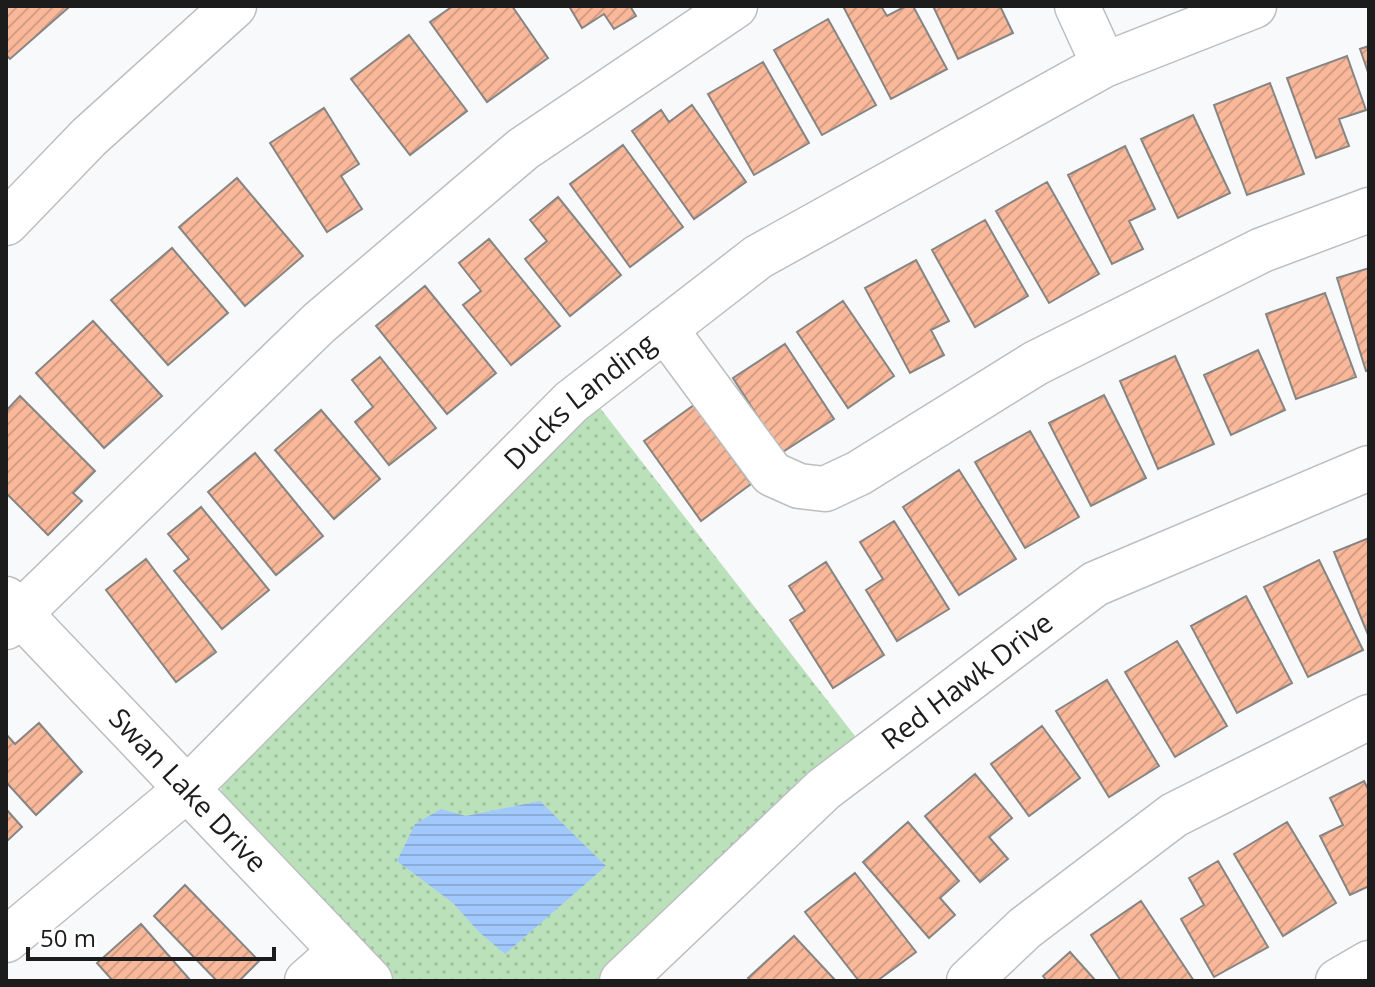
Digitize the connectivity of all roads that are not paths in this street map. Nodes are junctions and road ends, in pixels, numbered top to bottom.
1 (234, 6) edge
2 (735, 6) edge
3 (1077, 6) edge
4 (1254, 6) edge
5 (1104, 65) junction
6 (1369, 210) edge
7 (6, 223) edge
8 (665, 329) junction
9 (1369, 468) edge
10 (11, 613) edge
11 (1369, 717) edge
12 (187, 789) junction
13 (6, 940) edge
14 (1369, 963) edge
15 (355, 966) edge
16 (307, 981) edge
17 (622, 981) edge
18 (969, 981) edge
19 (1338, 981) edge

1 - 7 street
2 - 10 street
3 - 5 street
4 - 5 street, Ducks Landing
5 - 8 street, Ducks Landing
6 - 8 street
8 - 12 street, Ducks Landing
9 - 17 street, Red Hawk Drive
10 - 12 street, Swan Lake Drive
11 - 18 street
12 - 13 street, Ducks Landing
12 - 15 street, Swan Lake Drive
14 - 19 street
15 - 16 street

